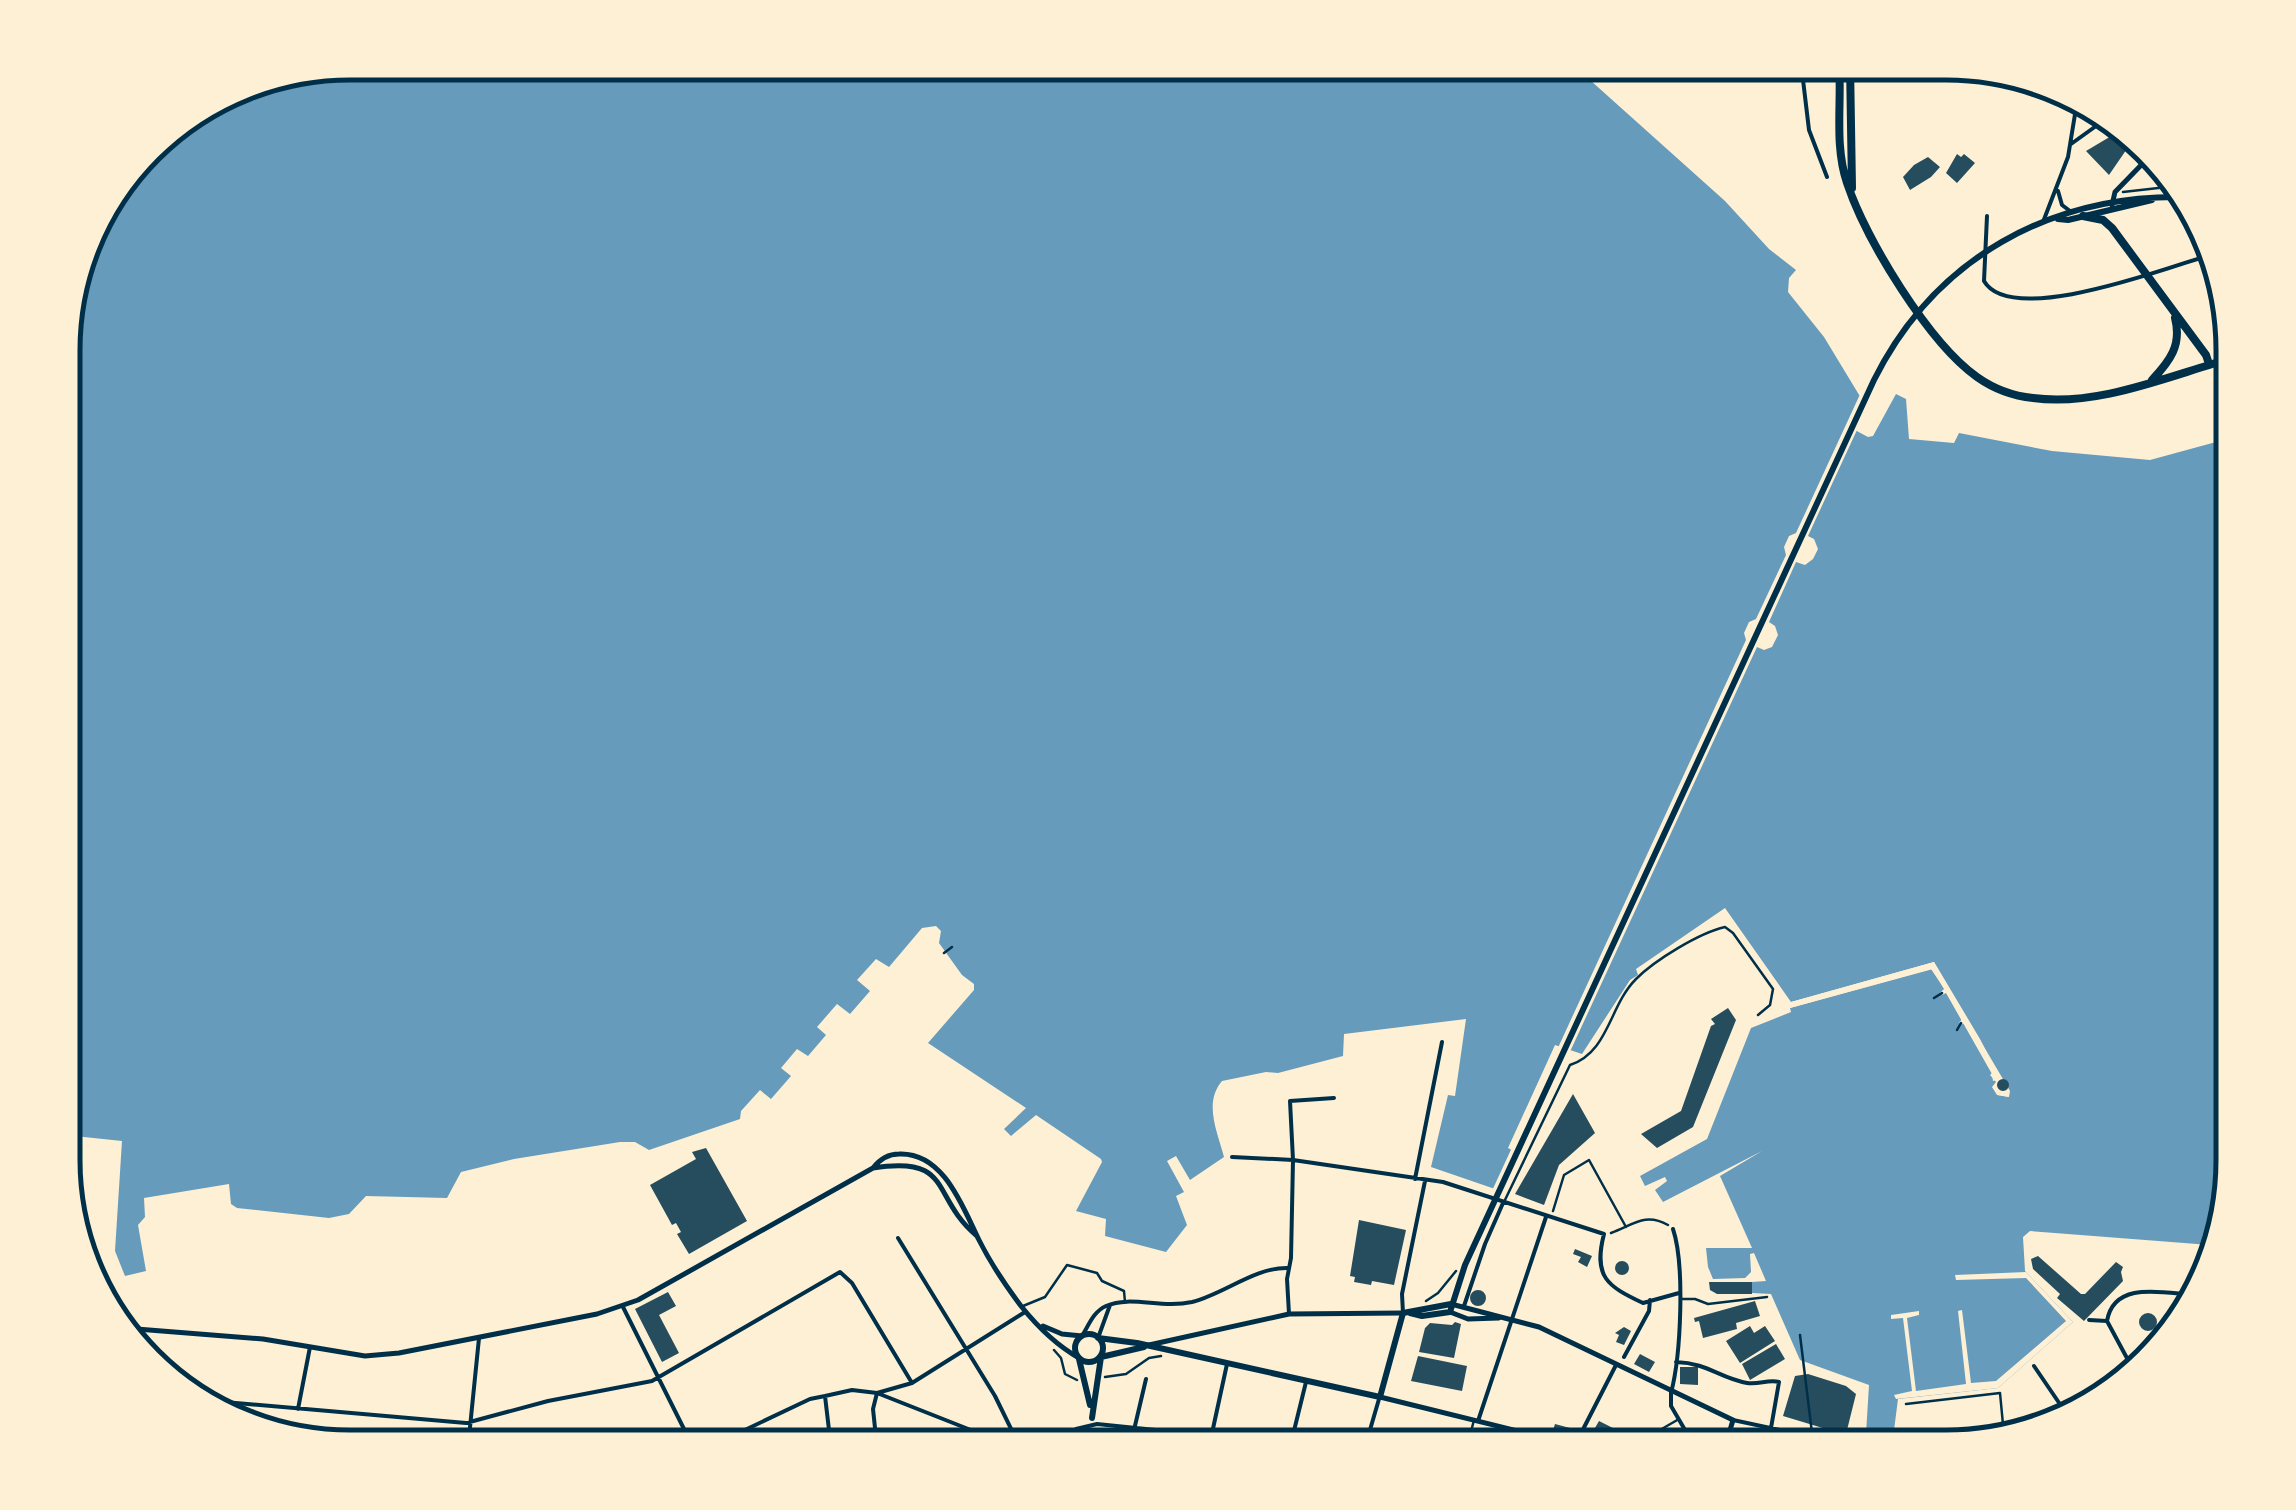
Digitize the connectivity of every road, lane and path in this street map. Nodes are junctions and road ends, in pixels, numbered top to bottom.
1 (1803, 80) edge
2 (1840, 80) edge
3 (1850, 80) edge
4 (2075, 113) edge
5 (2096, 126) edge
6 (2071, 144) junction
7 (2142, 165) edge
8 (1827, 177) dead end
9 (2161, 188) edge
10 (2057, 189) junction
11 (1851, 192) junction
12 (2122, 192) dead end
13 (2168, 198) edge
14 (2112, 205) junction
15 (2070, 211) junction
16 (1987, 216) dead end
17 (2083, 216) junction
18 (2056, 219) junction
19 (2042, 223) junction
20 (2200, 258) edge
21 (2147, 276) junction
22 (2172, 309) junction
23 (2215, 362) edge
24 (2209, 364) junction
25 (2152, 380) junction
26 (952, 947) dead end
27 (944, 953) dead end
28 (1942, 993) dead end
29 (1934, 998) dead end
30 (1758, 1016) dead end
31 (1961, 1023) dead end
32 (1957, 1030) dead end
33 (1442, 1042) dead end
34 (1334, 1098) dead end
35 (1232, 1157) dead end
36 (1294, 1160) junction
37 (1415, 1179) junction
38 (1425, 1181) junction
39 (1503, 1203) junction
40 (1549, 1216) junction
41 (1626, 1227) junction
42 (1673, 1229) joint
43 (1604, 1234) junction
44 (898, 1238) dead end
45 (1288, 1268) junction
46 (1459, 1271) junction
47 (2179, 1294) edge
48 (1679, 1296) junction
49 (1767, 1297) dead end
50 (1650, 1300) junction
51 (1126, 1302) junction
52 (1421, 1303) dead end
53 (1110, 1304) junction
54 (623, 1307) junction
55 (1464, 1307) junction
56 (1450, 1308) junction
57 (1024, 1309) junction
58 (1406, 1313) junction
59 (1290, 1314) junction
60 (1502, 1318) junction
61 (1511, 1319) junction
62 (2089, 1320) dead end
63 (2107, 1321) junction
64 (1040, 1325) junction
65 (141, 1329) edge
66 (1800, 1335) dead end
67 (1082, 1336) junction
68 (478, 1338) junction
69 (1098, 1338) junction
70 (1145, 1346) junction
71 (310, 1347) junction
72 (1051, 1347) dead end
73 (966, 1350) junction
74 (1100, 1356) junction
75 (1165, 1357) dead end
76 (1624, 1357) dead end
77 (1079, 1358) junction
78 (2128, 1359) edge
79 (1676, 1362) junction
80 (1062, 1363) dead end
81 (1227, 1364) junction
82 (1616, 1365) junction
83 (2034, 1366) dead end
84 (1111, 1376) dead end
85 (659, 1377) junction
86 (1146, 1379) dead end
87 (912, 1382) junction
88 (1306, 1382) junction
89 (1671, 1392) junction
90 (877, 1393) junction
91 (824, 1396) junction
92 (1380, 1398) junction
93 (233, 1403) edge
94 (1906, 1404) dead end
95 (2060, 1404) edge
96 (298, 1409) junction
97 (1679, 1420) junction
98 (1733, 1420) junction
99 (1476, 1421) junction
100 (472, 1422) junction
101 (2003, 1424) edge
102 (1135, 1426) junction
103 (1772, 1428) junction
104 (1160, 1429) edge
105 (1212, 1429) edge
106 (1294, 1429) edge
107 (1370, 1429) edge
108 (1473, 1429) edge
109 (1511, 1429) edge
110 (1583, 1429) edge
111 (1662, 1429) edge
112 (1685, 1429) edge
113 (1730, 1429) edge
114 (1777, 1429) edge
115 (1812, 1429) edge
116 (471, 1430) edge
117 (685, 1430) edge
118 (745, 1430) edge
119 (829, 1430) edge
120 (875, 1430) edge
121 (972, 1430) edge
122 (1009, 1430) edge
123 (1077, 1430) edge
124 (1134, 1430) edge

1 - 8 street
2 - 11 highway
3 - 11 highway
4 - 6 street
5 - 6 street
6 - 10 street
7 - 14 street
9 - 12 path
10 - 15 street
10 - 19 street
11 - 25 highway
13 - 14 main road
14 - 15 main road
14 - 17 main road
15 - 18 main road
16 - 21 street
17 - 18 main road
17 - 21 highway
18 - 19 main road
19 - 46 main road
20 - 21 street
21 - 22 highway
22 - 24 highway
22 - 25 highway
23 - 24 highway
24 - 25 highway
26 - 27 path
28 - 29 path
30 - 39 lane
31 - 32 path
33 - 37 street
34 - 36 street
35 - 36 street
36 - 37 street
36 - 45 street
37 - 38 street
38 - 39 street
38 - 58 street
39 - 40 street
39 - 55 street
40 - 41 path
40 - 43 street
40 - 61 street
41 - 42 path
41 - 43 path
42 - 48 street
43 - 50 street
44 - 73 street
45 - 51 street
45 - 59 street
46 - 52 path
46 - 56 main road
47 - 63 street
48 - 49 lane
48 - 50 street
48 - 79 street
50 - 76 street
51 - 53 street
51 - 57 lane
53 - 67 street
53 - 69 street
54 - 57 street
54 - 68 street
54 - 85 street
55 - 56 street
55 - 60 street
56 - 58 main road
56 - 60 street
57 - 64 street
57 - 73 street
58 - 59 street
58 - 92 main road
59 - 70 street
60 - 61 street
61 - 82 street
61 - 99 street
62 - 63 street
63 - 78 street
64 - 67 street
64 - 77 street
65 - 71 street
66 - 115 path
67 - 69 main road
67 - 77 main road
68 - 71 street
68 - 100 street
69 - 70 main road
69 - 74 main road
70 - 74 main road
70 - 81 main road
71 - 96 street
72 - 80 path
73 - 87 street
73 - 122 street
74 - 77 main road
74 - 77 main road
75 - 84 path
79 - 89 street
79 - 103 street
81 - 88 main road
81 - 105 street
82 - 89 street
82 - 110 street
83 - 95 street
85 - 87 street
85 - 100 street
85 - 117 street
86 - 102 street
87 - 90 street
88 - 92 main road
88 - 106 street
89 - 97 street
89 - 98 street
90 - 91 street
90 - 120 street
90 - 121 street
91 - 118 street
91 - 119 street
92 - 99 street
92 - 107 street
93 - 96 street
94 - 101 lane
96 - 100 street
97 - 111 lane
97 - 112 street
98 - 103 street
98 - 113 street
99 - 108 lane
99 - 109 street
100 - 116 street
102 - 104 street
102 - 123 street
102 - 124 street
103 - 114 street

